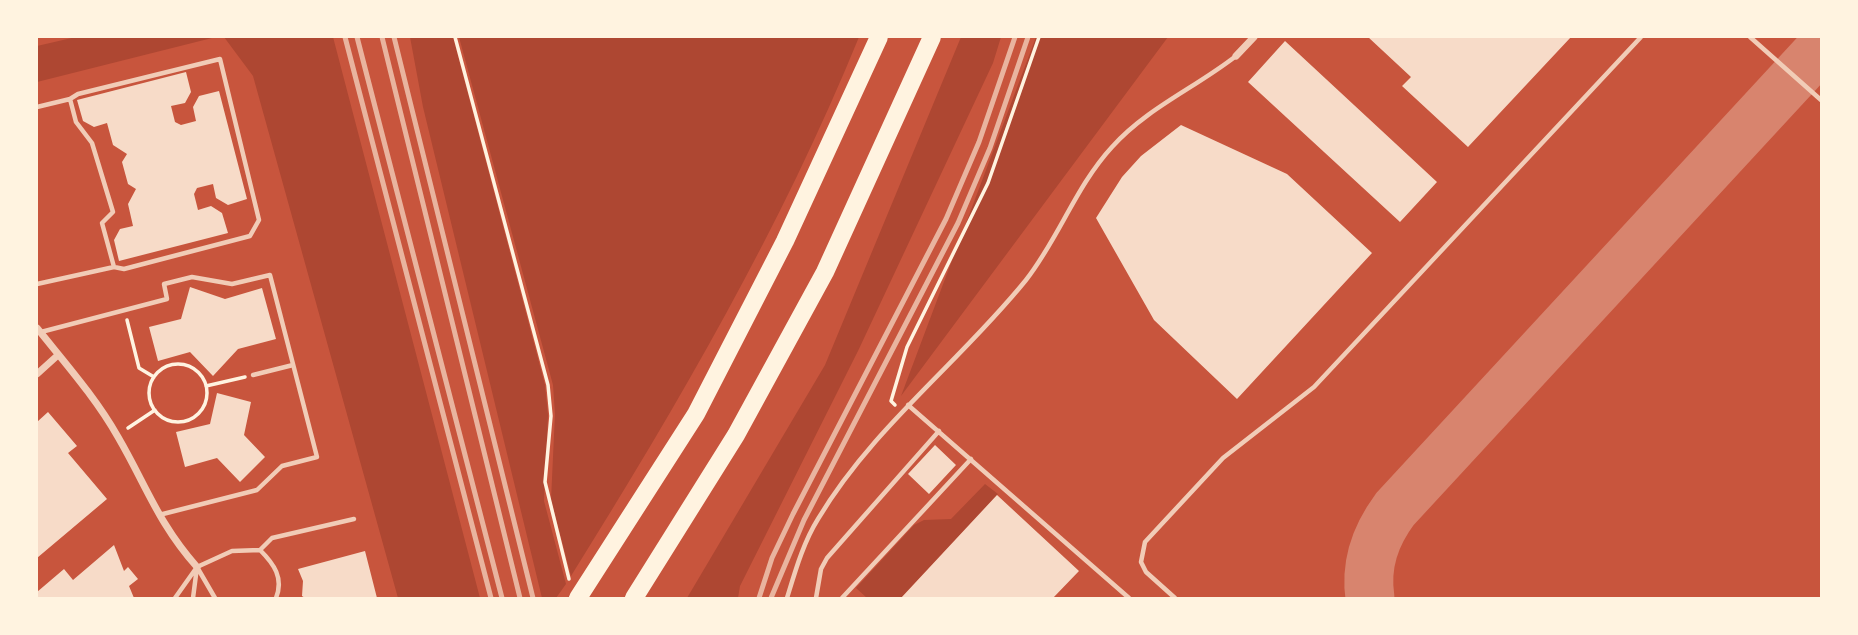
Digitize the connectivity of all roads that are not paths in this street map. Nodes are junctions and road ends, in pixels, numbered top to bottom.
1 (879, 37) edge
2 (932, 37) edge
3 (1254, 37) edge
4 (1642, 37) edge
5 (1750, 37) edge
6 (1236, 56) joint
7 (70, 99) junction
8 (1821, 100) edge
9 (37, 107) edge
10 (114, 267) junction
11 (37, 284) edge
12 (39, 330) edge
13 (58, 355) junction
14 (293, 365) junction
15 (37, 373) edge
16 (253, 375) road end
17 (908, 405) junction
18 (939, 431) junction
19 (971, 459) junction
20 (158, 516) junction
21 (354, 519) dead end
22 (260, 550) junction
23 (197, 567) junction
24 (574, 592) edge
25 (175, 598) edge
26 (193, 598) edge
27 (215, 598) edge
28 (276, 598) edge
29 (634, 598) edge
30 (788, 598) edge
31 (816, 598) edge
32 (842, 598) edge
33 (1129, 598) edge
34 (1175, 598) edge

1 - 24 highway
2 - 29 highway
3 - 6 street
4 - 34 lane
5 - 8 lane
6 - 17 lane
7 - 9 lane
7 - 10 lane
7 - 10 lane
10 - 11 lane
12 - 13 street
12 - 14 lane
13 - 15 street
13 - 20 street
14 - 16 lane
14 - 20 lane
17 - 18 lane
17 - 30 lane
18 - 19 lane
18 - 31 lane
19 - 32 lane
19 - 33 lane
20 - 23 street
21 - 22 lane
22 - 23 lane
22 - 28 lane
23 - 25 lane
23 - 26 lane
23 - 27 lane

